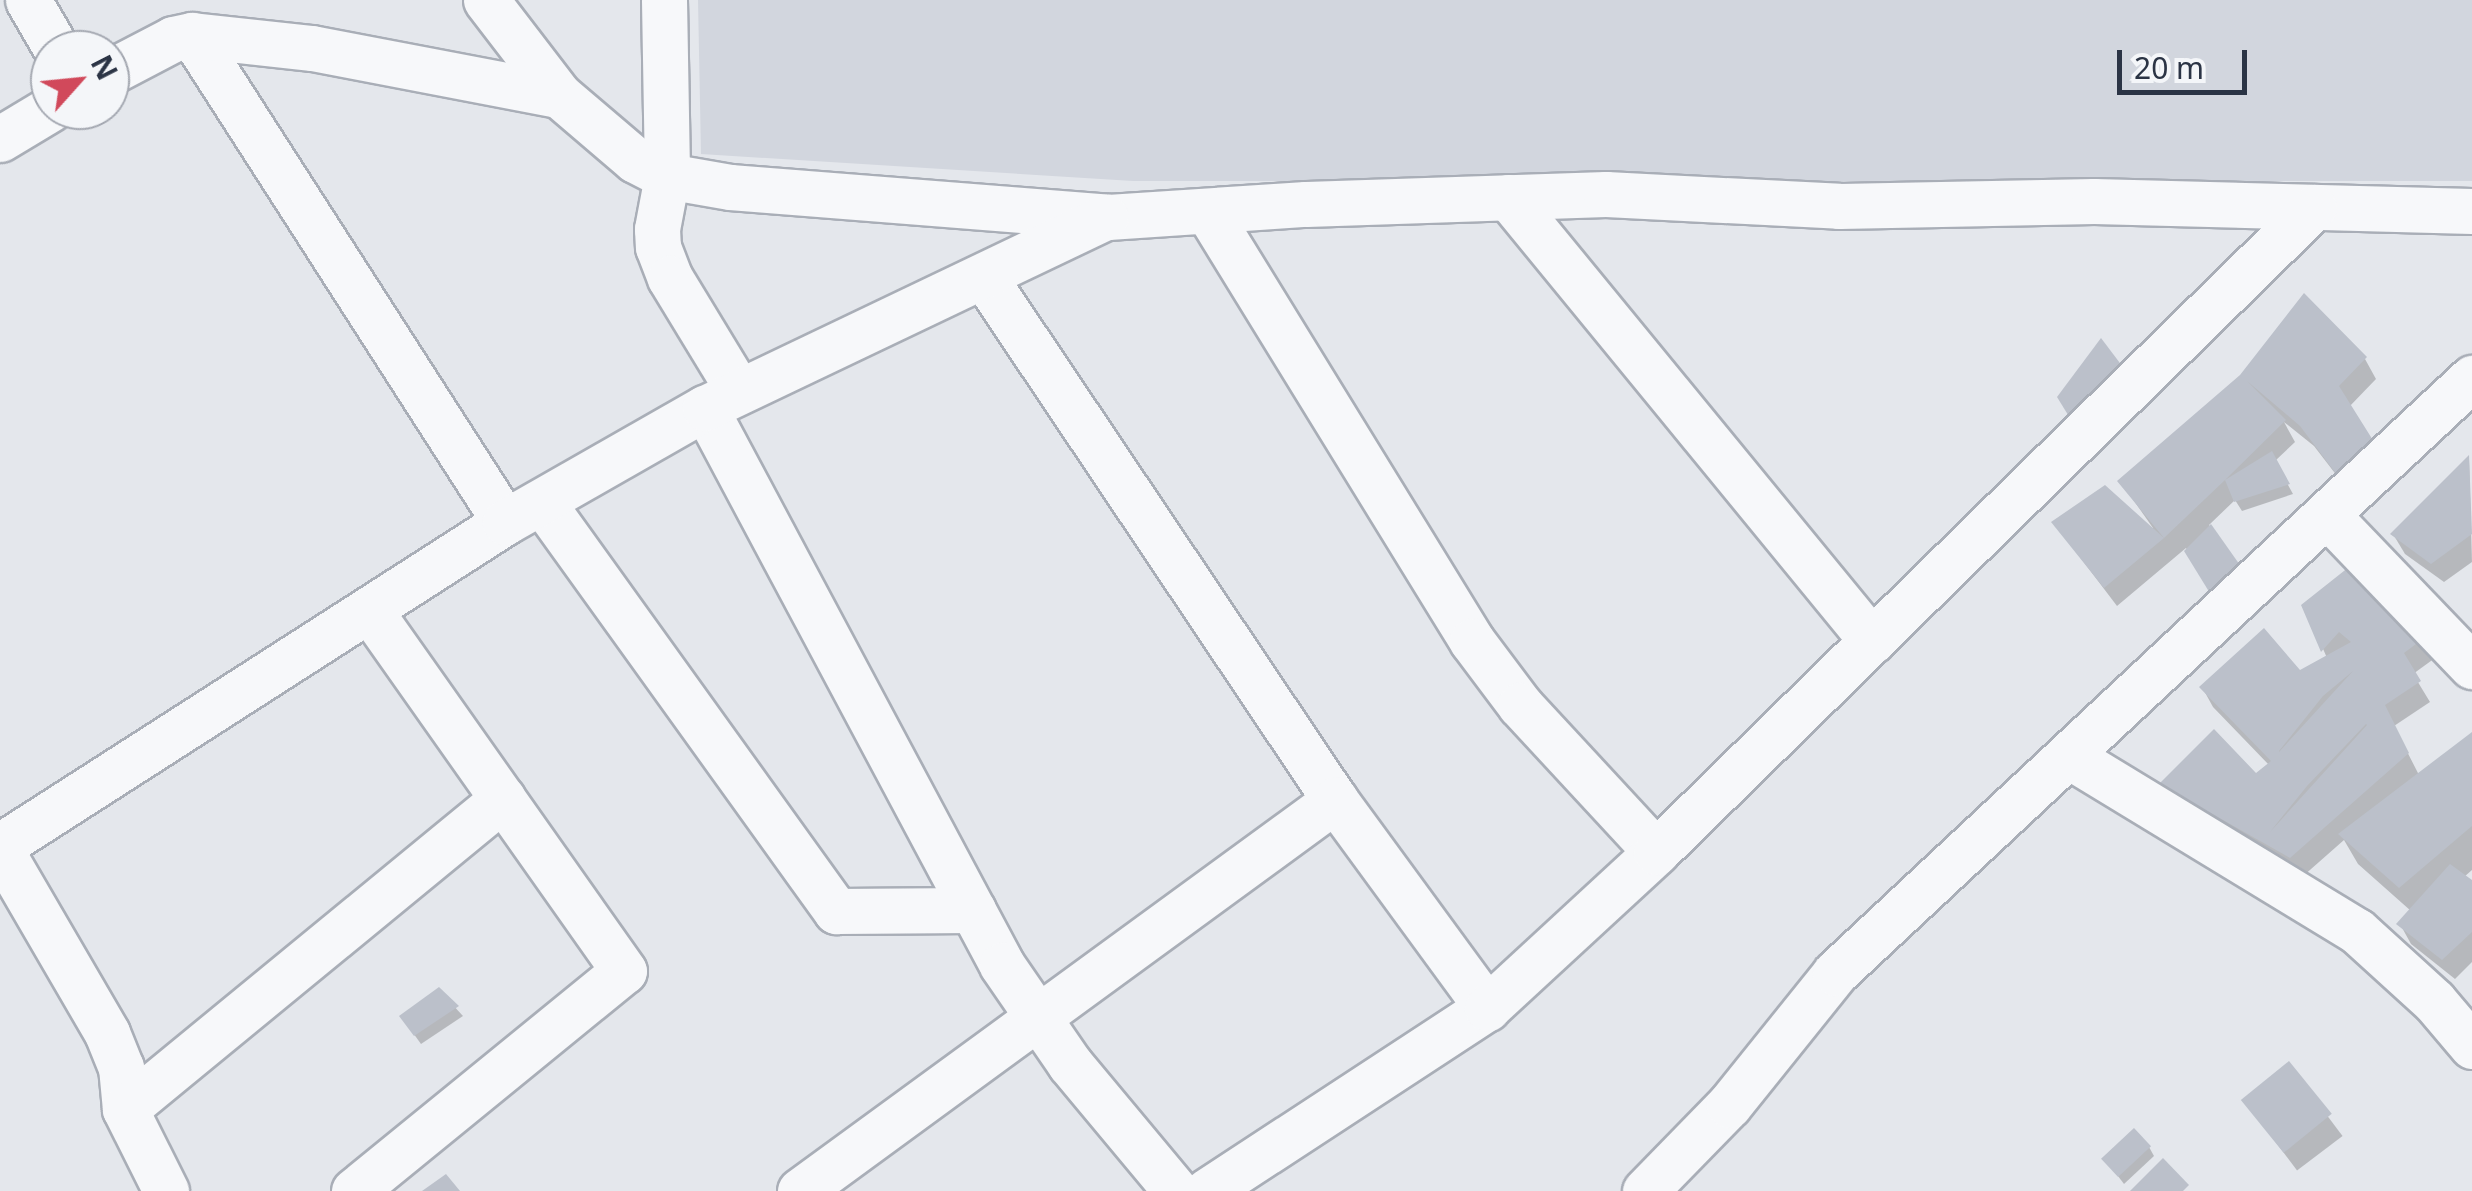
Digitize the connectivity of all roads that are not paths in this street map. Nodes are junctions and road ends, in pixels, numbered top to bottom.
1 (28, 0) edge
2 (486, 0) edge
3 (664, 0) edge
4 (46, 30) edge
5 (192, 34) junction
6 (130, 62) edge
7 (560, 95) junction
8 (30, 121) edge
9 (0, 140) edge
10 (667, 176) junction
11 (1508, 197) junction
12 (2314, 207) junction
13 (2472, 211) edge
14 (1208, 212) junction
15 (1108, 216) junction
16 (984, 277) junction
17 (2472, 378) edge
18 (721, 400) junction
19 (523, 512) junction
20 (2328, 516) junction
21 (369, 610) junction
22 (1872, 642) junction
23 (2472, 666) edge
24 (2069, 756) junction
25 (503, 799) junction
26 (1334, 800) junction
27 (0, 848) edge
28 (1656, 852) junction
29 (973, 910) junction
30 (1488, 1008) junction
31 (1038, 1014) junction
32 (2472, 1046) edge
33 (125, 1109) junction
34 (166, 1191) edge
35 (354, 1191) edge
36 (800, 1191) edge
37 (1176, 1191) edge
38 (1207, 1191) edge
39 (1645, 1191) edge

1 - 4 street
2 - 7 street
3 - 10 street
5 - 6 street
5 - 7 street
5 - 19 street
7 - 10 street
8 - 9 street
10 - 15 street
10 - 18 street
11 - 12 street
11 - 14 street
11 - 22 street
12 - 13 street
12 - 22 street
14 - 15 street
14 - 28 street
15 - 16 street
16 - 18 street
16 - 26 street
17 - 20 street
18 - 19 street
18 - 29 street
19 - 21 street
19 - 29 street
20 - 23 street
20 - 24 street
21 - 25 street
21 - 27 street
22 - 28 street
24 - 32 street
24 - 39 street
25 - 33 street
25 - 35 street
26 - 30 street
26 - 31 street
27 - 33 street
28 - 30 street
29 - 31 street
30 - 38 street
31 - 36 street
31 - 37 street
33 - 34 street

